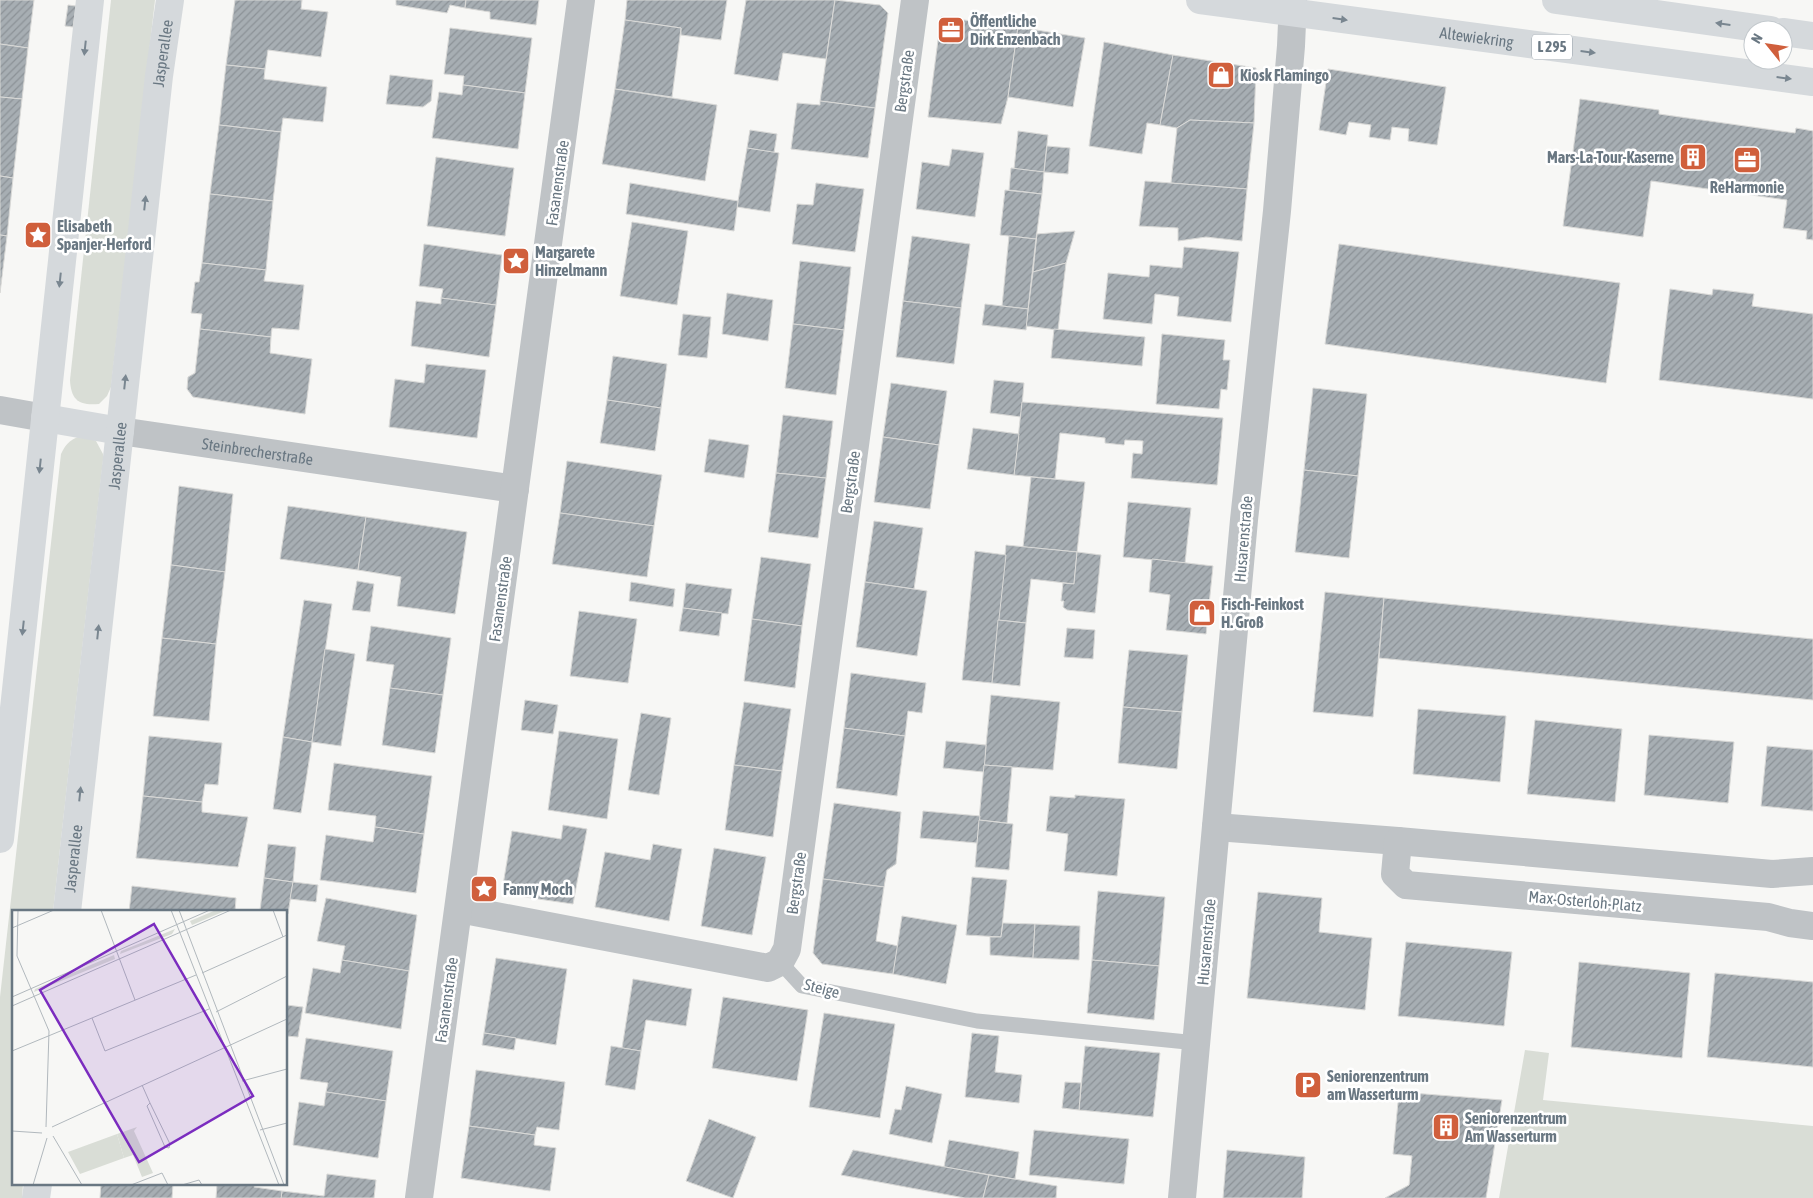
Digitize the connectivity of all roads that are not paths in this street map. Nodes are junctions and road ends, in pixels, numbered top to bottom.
1 (90, 0) edge
2 (170, 0) edge
3 (581, 0) edge
4 (915, 0) edge
5 (1200, 0) edge
6 (1556, 0) edge
7 (1292, 6) edge
8 (1641, 6) edge
9 (1743, 25) edge
10 (1793, 33) edge
11 (1813, 36) edge
12 (1813, 82) edge
13 (0, 410) edge
14 (45, 418) junction
15 (120, 431) junction
16 (515, 489) junction
17 (1216, 827) junction
18 (0, 840) edge
19 (1398, 840) junction
20 (1813, 871) edge
21 (459, 909) junction
22 (67, 910) edge
23 (1813, 926) edge
24 (780, 962) junction
25 (1197, 1043) junction
26 (419, 1198) edge
27 (1182, 1198) edge

1 -> 14 street
15 -> 2 street, Jasperallee
3 - 16 street, Fasanenstraße
4 - 24 street, Bergstraße
5 - 7 street, Altewiekring / L 295
6 - 8 street
7 -> 12 street, Altewiekring / L 295
7 - 17 street, Husarenstraße
9 -> 8 street
10 - 11 street
13 - 14 street, Steinbrecherstraße
14 - 15 street, Steinbrecherstraße
14 -> 18 street
15 - 16 street, Steinbrecherstraße
22 -> 15 street, Jasperallee
16 - 21 street, Fasanenstraße
17 - 19 street
17 - 25 street, Husarenstraße
19 - 20 street
19 - 23 street, Max-Osterloh-Platz
21 - 24 street
21 - 26 street, Fasanenstraße
24 - 25 lane, Steige
25 - 27 street, Husarenstraße

